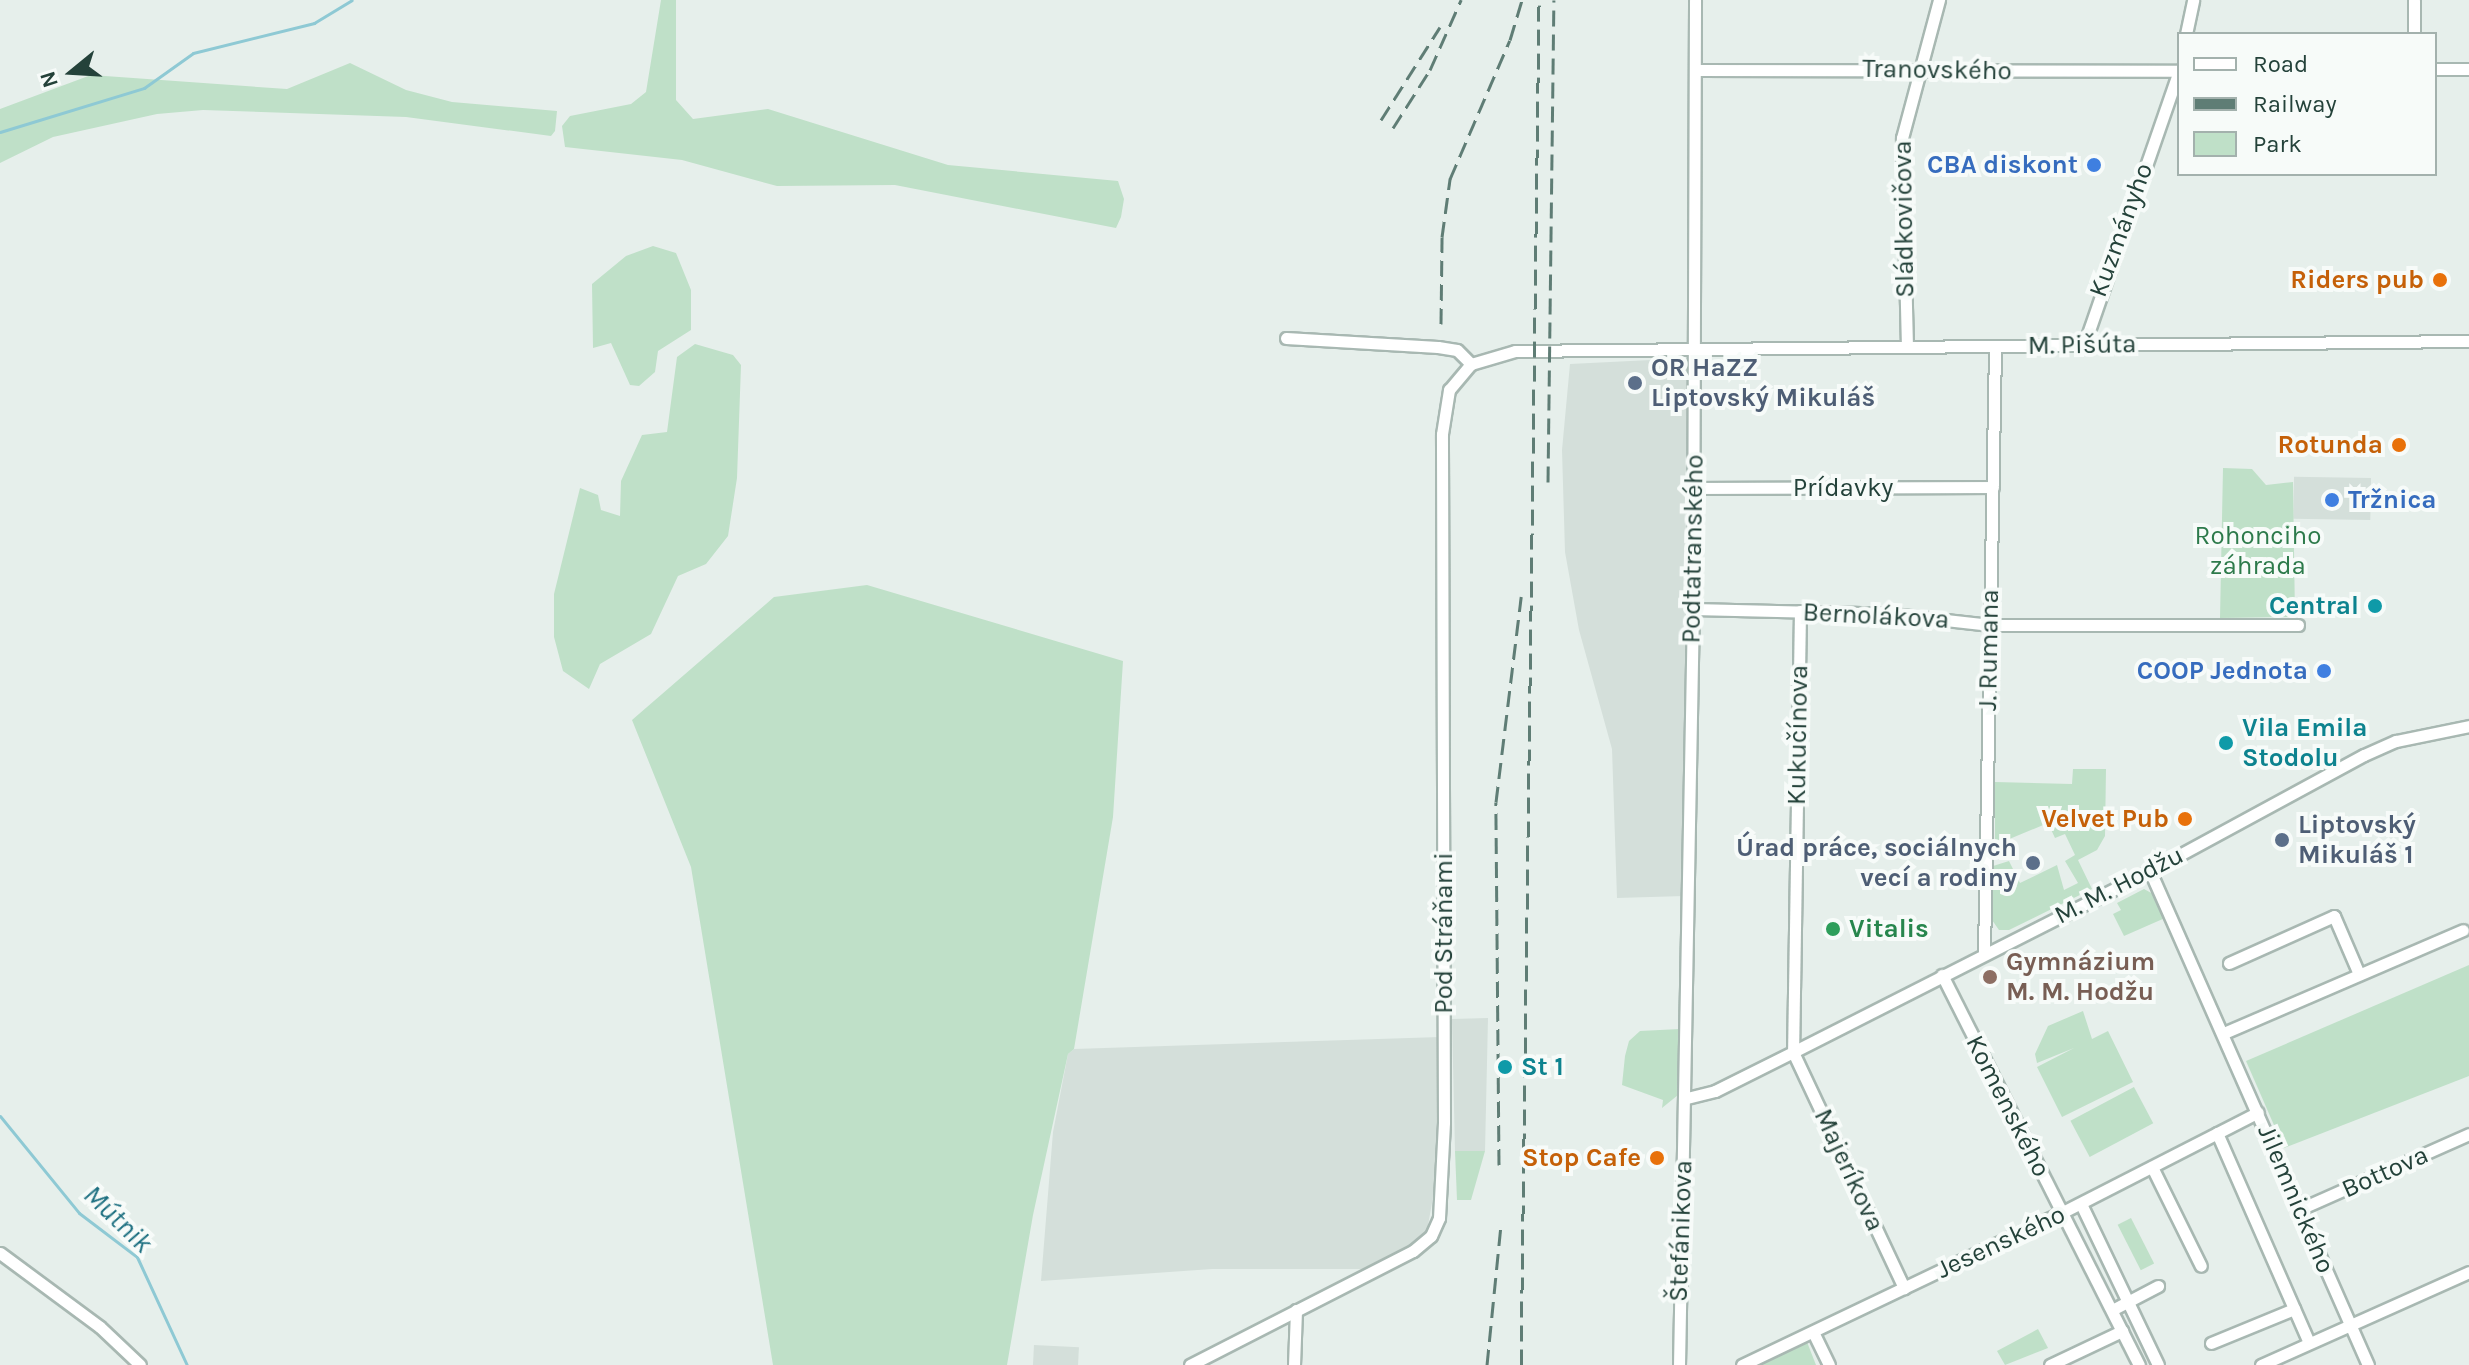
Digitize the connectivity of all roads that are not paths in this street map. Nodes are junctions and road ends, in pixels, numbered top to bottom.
1 (1695, 0) edge
2 (1939, 0) edge
3 (2193, 0) edge
4 (2414, 0) edge
5 (2186, 32) edge
6 (2414, 32) edge
7 (1919, 69) junction
8 (2437, 69) edge
9 (2469, 69) edge
10 (1695, 70) junction
11 (2177, 71) edge
12 (2177, 77) edge
13 (1286, 338) dead end
14 (2469, 341) edge
15 (2084, 345) junction
16 (1907, 347) junction
17 (1995, 347) junction
18 (1695, 349) junction
19 (1471, 364) junction
20 (1993, 487) junction
21 (1694, 488) junction
22 (1693, 609) junction
23 (1800, 611) junction
24 (1990, 625) junction
25 (2298, 625) dead end
26 (2469, 726) edge
27 (2150, 871) junction
28 (2463, 930) dead end
29 (1984, 954) junction
30 (2229, 963) dead end
31 (2359, 974) junction
32 (1942, 975) junction
33 (2224, 1033) junction
34 (1793, 1052) junction
35 (1687, 1098) junction
36 (2258, 1112) junction
37 (2217, 1133) junction
38 (2469, 1134) edge
39 (2152, 1167) junction
40 (2081, 1204) junction
41 (2300, 1209) junction
42 (2061, 1213) junction
43 (0, 1253) edge
44 (2201, 1266) dead end
45 (2469, 1272) edge
46 (2158, 1286) dead end
47 (1904, 1288) junction
48 (2130, 1301) junction
49 (2294, 1309) junction
50 (1296, 1310) junction
51 (2112, 1310) junction
52 (2350, 1324) junction
53 (2122, 1331) junction
54 (1814, 1334) junction
55 (2211, 1343) dead end
56 (2309, 1343) junction
57 (140, 1365) edge
58 (1190, 1365) edge
59 (1294, 1365) edge
60 (1679, 1365) edge
61 (1742, 1365) edge
62 (1829, 1365) edge
63 (2050, 1365) edge
64 (2139, 1365) edge
65 (2158, 1365) edge
66 (2261, 1365) edge
67 (2368, 1365) edge

1 - 10 street, Podtatranského
2 - 7 street, Sládkovičova
3 - 5 street
4 - 6 street
7 - 10 street, Tranovského
7 - 11 street, Tranovského
7 - 16 street, Sládkovičova
8 - 9 street
10 - 18 street, Podtatranského
12 - 15 street, Kuzmányho
13 - 19 street
14 - 15 street, M. Pišúta
15 - 17 street, M. Pišúta
16 - 17 street, M. Pišúta
16 - 18 street, M. Pišúta
17 - 20 street, J. Rumana
18 - 19 street
18 - 21 street, Podtatranského
19 - 50 street, Pod Stráňami
20 - 21 street, Prídavky
20 - 24 street, J. Rumana
21 - 22 street, Podtatranského
22 - 23 street, Bernolákova
22 - 35 street, Podtatranského
23 - 24 street, Bernolákova
23 - 34 street, Kukučínova
24 - 25 street, Bernolákova
24 - 29 street, J. Rumana
26 - 27 street, M. M. Hodžu
27 - 29 street, M. M. Hodžu
27 - 33 street, Jilemnického
28 - 31 street
29 - 32 street, M. M. Hodžu
30 - 31 street
31 - 33 street
32 - 34 street, M. M. Hodžu
32 - 42 street, Komenského
33 - 36 street, Jilemnického
34 - 35 street, M. M. Hodžu
34 - 47 street, Majeríkova
35 - 60 street, Štefánikova
36 - 37 street, Jesenského
36 - 41 street, Jilemnického
37 - 39 street, Jesenského
37 - 49 street
38 - 41 street, Bottova
39 - 40 street, Jesenského
39 - 44 street
40 - 42 street, Jesenského
40 - 48 street
41 - 52 street, Jilemnického
42 - 47 street, Jesenského
42 - 51 street, Komenského
43 - 57 street
45 - 52 street
46 - 48 street
47 - 54 street, Jesenského
48 - 51 street
48 - 65 street
49 - 55 street
49 - 56 street
50 - 58 street, Pod Stráňami
50 - 59 street
51 - 53 street, Komenského
52 - 56 street
52 - 67 street, Jilemnického
53 - 63 street
53 - 64 street, Komenského
54 - 61 street, Jesenského
54 - 62 street
56 - 66 street

